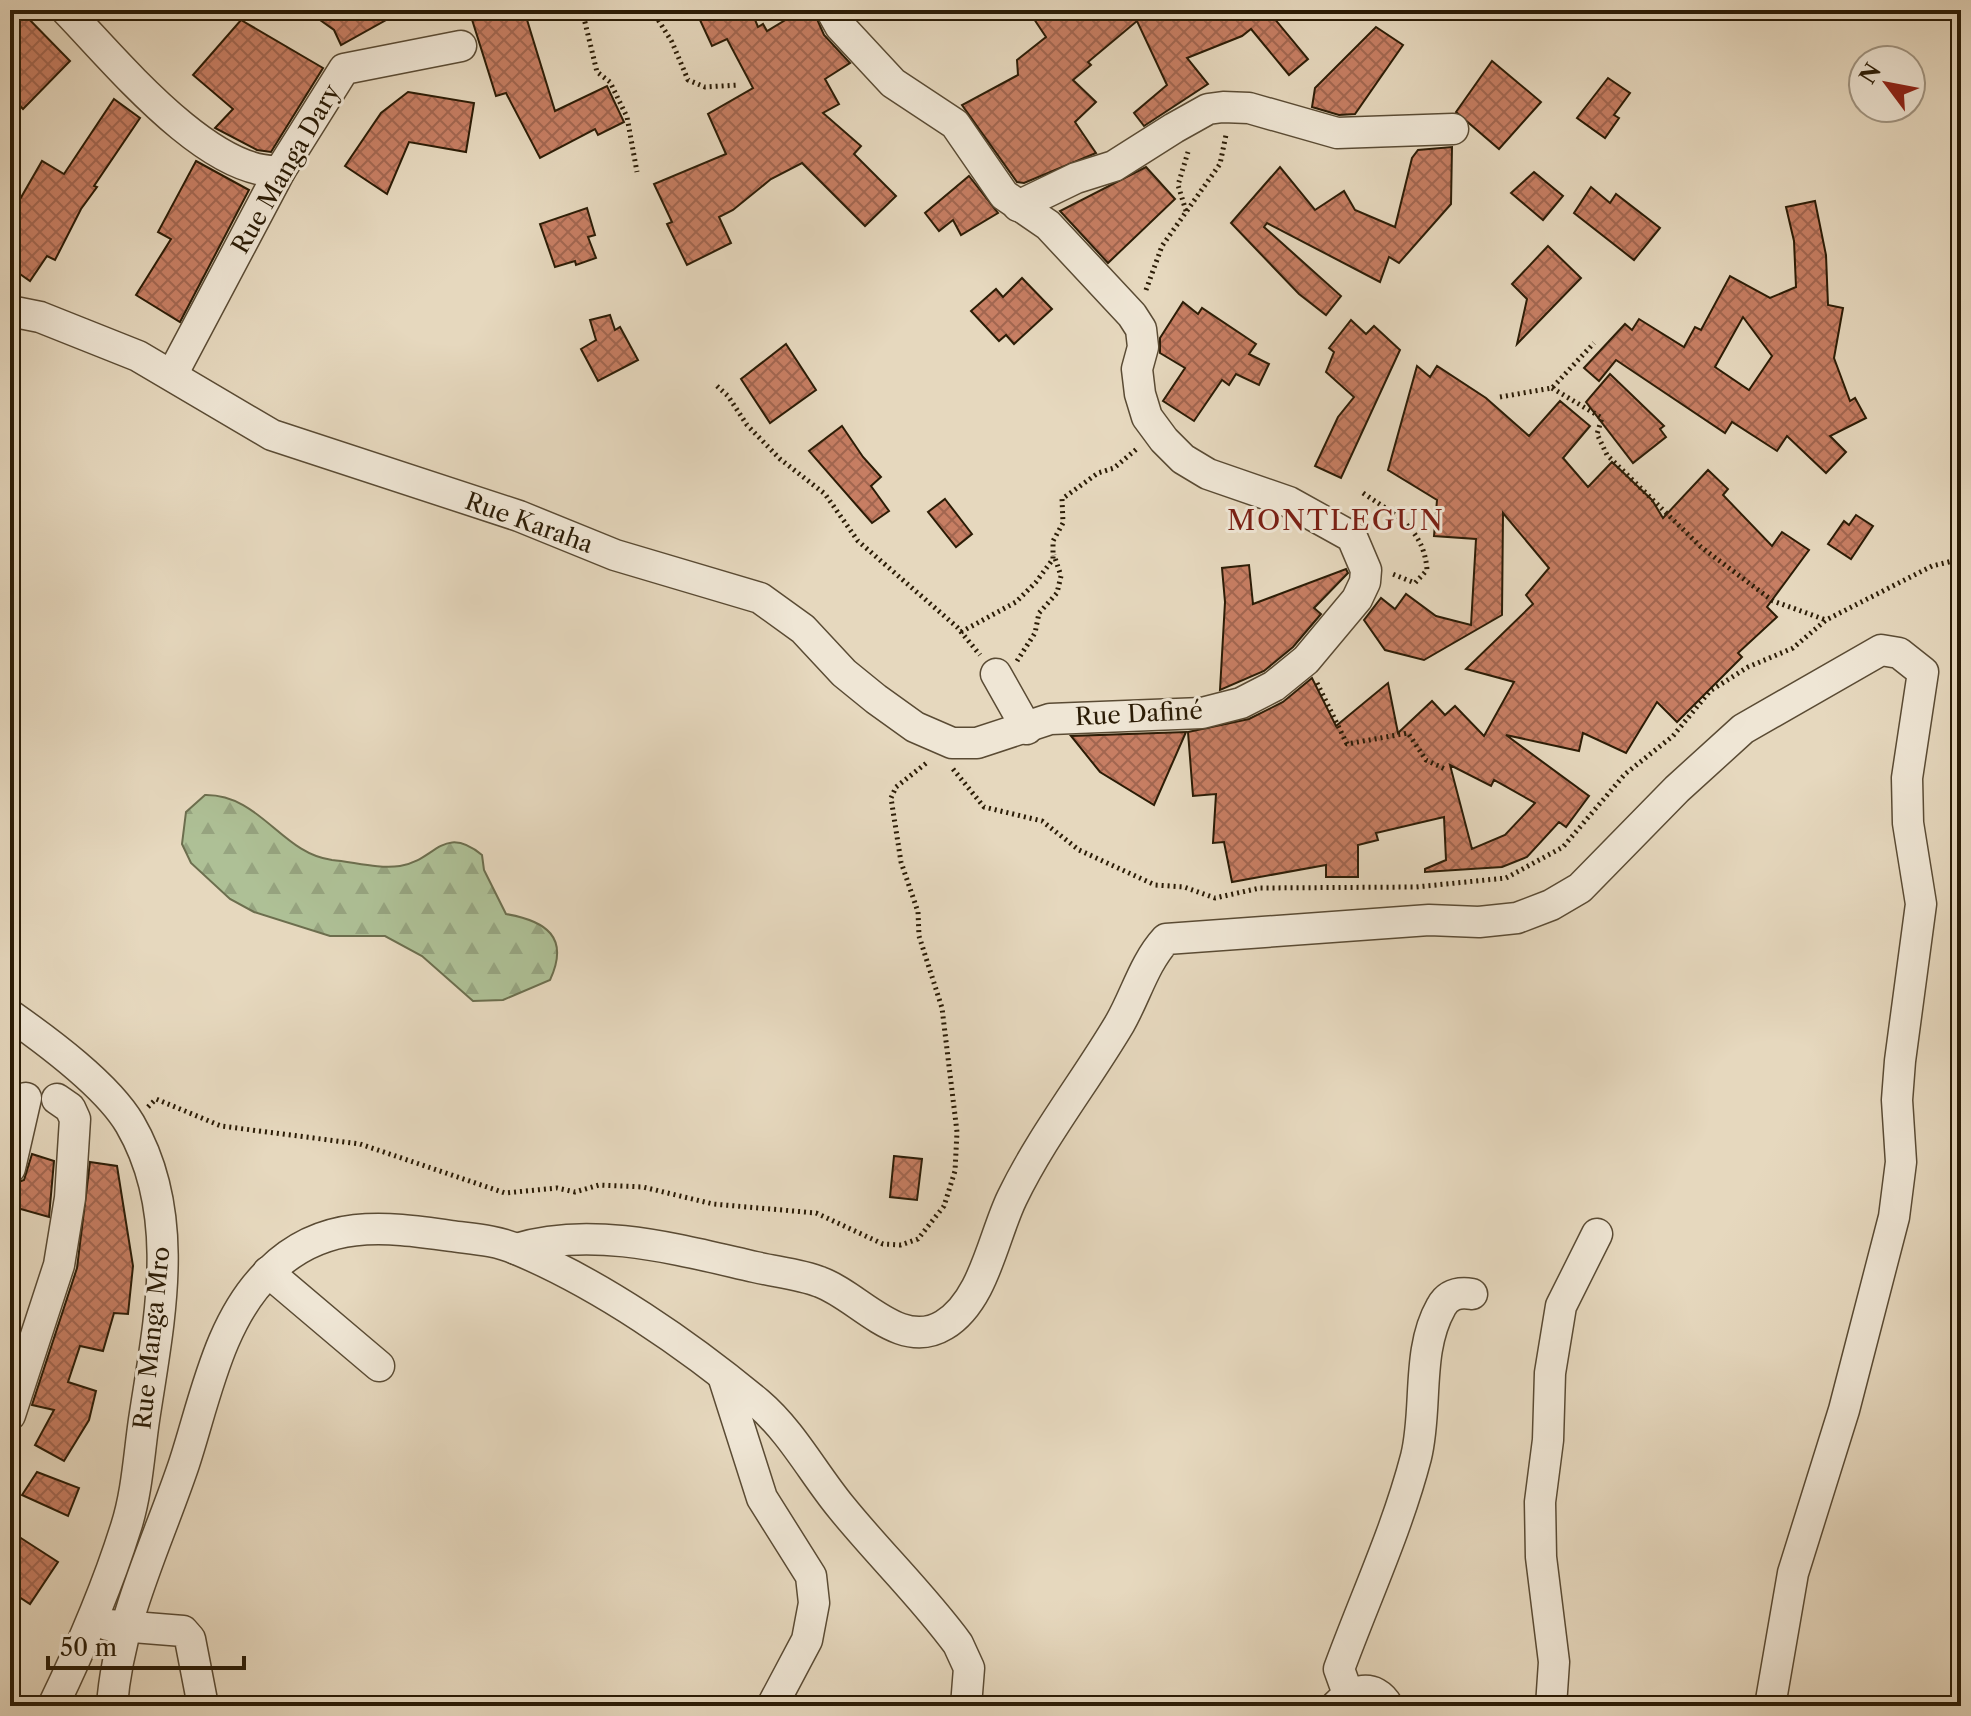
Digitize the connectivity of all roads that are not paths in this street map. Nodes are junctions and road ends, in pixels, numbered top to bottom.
1 (66, 10) edge
2 (831, 10) edge
3 (461, 46) dead end
4 (1453, 129) dead end
5 (280, 171) junction
6 (1018, 206) junction
7 (10, 311) edge
8 (172, 375) junction
9 (1001, 680) road end
10 (1027, 729) junction
11 (10, 1015) edge
12 (26, 1098) dead end
13 (57, 1099) dead end
14 (10, 1168) edge
15 (1597, 1234) dead end
16 (516, 1249) junction
17 (268, 1272) junction
18 (1472, 1294) dead end
19 (379, 1366) dead end
20 (724, 1379) junction
21 (10, 1415) edge
22 (90, 1623) junction
23 (125, 1626) junction
24 (115, 1663) junction
25 (969, 1668) junction
26 (1342, 1700) edge
27 (53, 1706) edge
28 (96, 1706) edge
29 (112, 1706) edge
30 (203, 1706) edge
31 (772, 1706) edge
32 (966, 1706) edge
33 (989, 1706) edge
34 (1388, 1706) edge
35 (1551, 1706) edge
36 (1770, 1706) edge

1 - 5 street
2 - 6 street
3 - 5 street, Rue Manga Dary
4 - 6 street
5 - 8 street, Rue Manga Dary
6 - 10 street, Rue Dafiné
7 - 8 street, Rue Karaha
8 - 10 street, Rue Karaha
9 - 10 street
11 - 22 street, Rue Manga Mro
12 - 14 street
13 - 21 street
15 - 35 street
16 - 17 street
16 - 20 street
16 - 36 street
17 - 19 street
17 - 23 street
18 - 26 street
20 - 25 street
20 - 31 street
22 - 23 street
22 - 27 street, Rue Manga Mro
23 - 24 street
23 - 30 street
24 - 28 street
24 - 29 street
25 - 32 street
25 - 33 street
26 - 34 street

